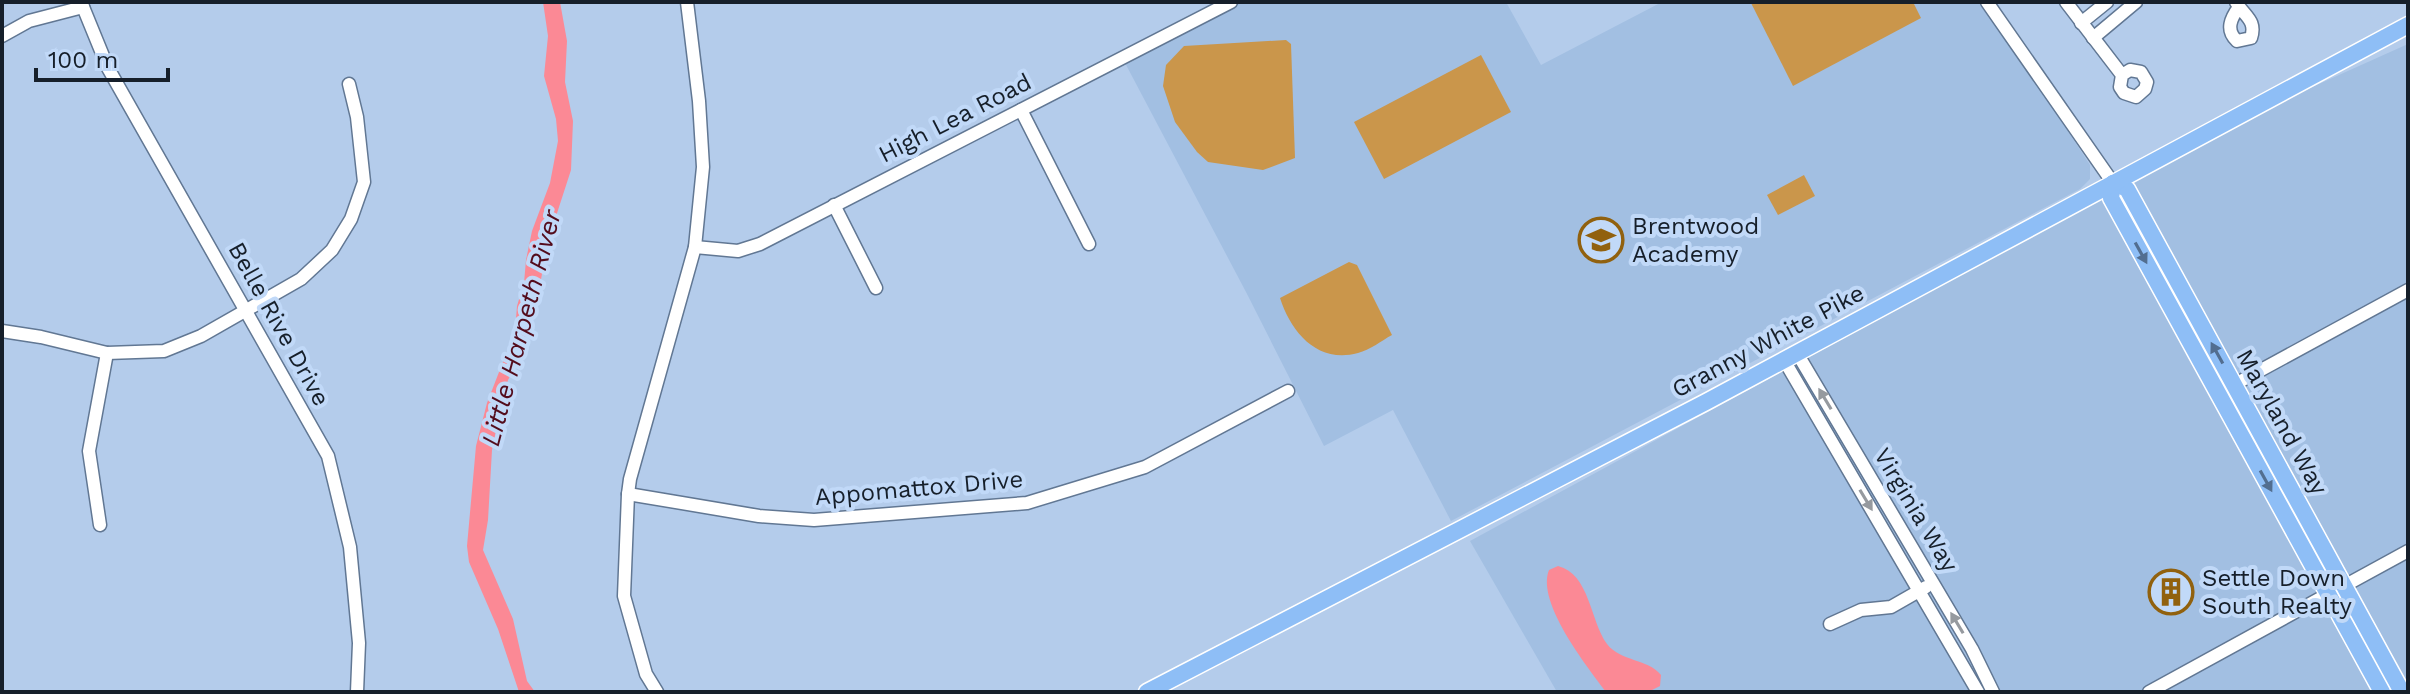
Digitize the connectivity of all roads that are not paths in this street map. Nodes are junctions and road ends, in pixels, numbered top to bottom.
1 (687, 2) edge
2 (1231, 2) edge
3 (1987, 2) edge
4 (2066, 2) edge
5 (2107, 2) edge
6 (2136, 2) edge
7 (82, 5) edge
8 (2081, 23) junction
9 (2408, 25) edge
10 (2, 36) edge
11 (2093, 38) junction
12 (2122, 75) dead end
13 (349, 84) dead end
14 (1021, 110) junction
15 (2113, 183) junction
16 (834, 205) junction
17 (1089, 244) dead end
18 (695, 247) junction
19 (876, 288) dead end
20 (2408, 290) edge
21 (246, 309) junction
22 (2, 331) edge
23 (107, 353) junction
24 (1790, 357) junction
25 (2234, 384) junction
26 (1288, 391) dead end
27 (2218, 394) junction
28 (628, 494) junction
29 (100, 525) dead end
30 (2408, 551) edge
31 (1933, 583) junction
32 (2344, 586) junction
33 (1920, 591) junction
34 (2328, 594) junction
35 (1830, 624) dead end
36 (357, 692) edge
37 (657, 692) edge
38 (1147, 692) edge
39 (1978, 692) edge
40 (1993, 692) edge
41 (2149, 692) edge
42 (2382, 692) edge
43 (2402, 692) edge

1 - 18 street
2 - 14 street, High Lea Road
3 - 15 street, Maryland Way
4 - 8 street
5 - 8 street
6 - 11 street
7 - 10 street
7 - 21 street, Belle Rive Drive
8 - 11 street
9 - 15 main road, Granny White Pike
11 - 12 street
13 - 21 street
14 - 16 street, High Lea Road
14 - 17 street
15 - 24 main road, Granny White Pike
25 -> 15 main road, Maryland Way
15 -> 27 main road, Maryland Way
16 - 18 street, High Lea Road
16 - 19 street
18 - 28 street
20 - 25 street
21 - 23 street
21 - 36 street, Belle Rive Drive
22 - 23 street
23 - 29 street
31 -> 24 street, Virginia Way
24 -> 33 street, Virginia Way
24 - 38 main road, Granny White Pike
25 - 27 street
25 - 32 main road, Maryland Way
26 - 28 street, Appomattox Drive
27 -> 34 main road, Maryland Way
28 - 37 street
30 - 32 street
31 - 33 street
40 -> 31 street, Virginia Way
32 - 34 main road
32 - 43 main road, Maryland Way
33 - 35 street
33 - 39 street, Virginia Way
34 - 41 street
34 - 42 main road, Maryland Way

